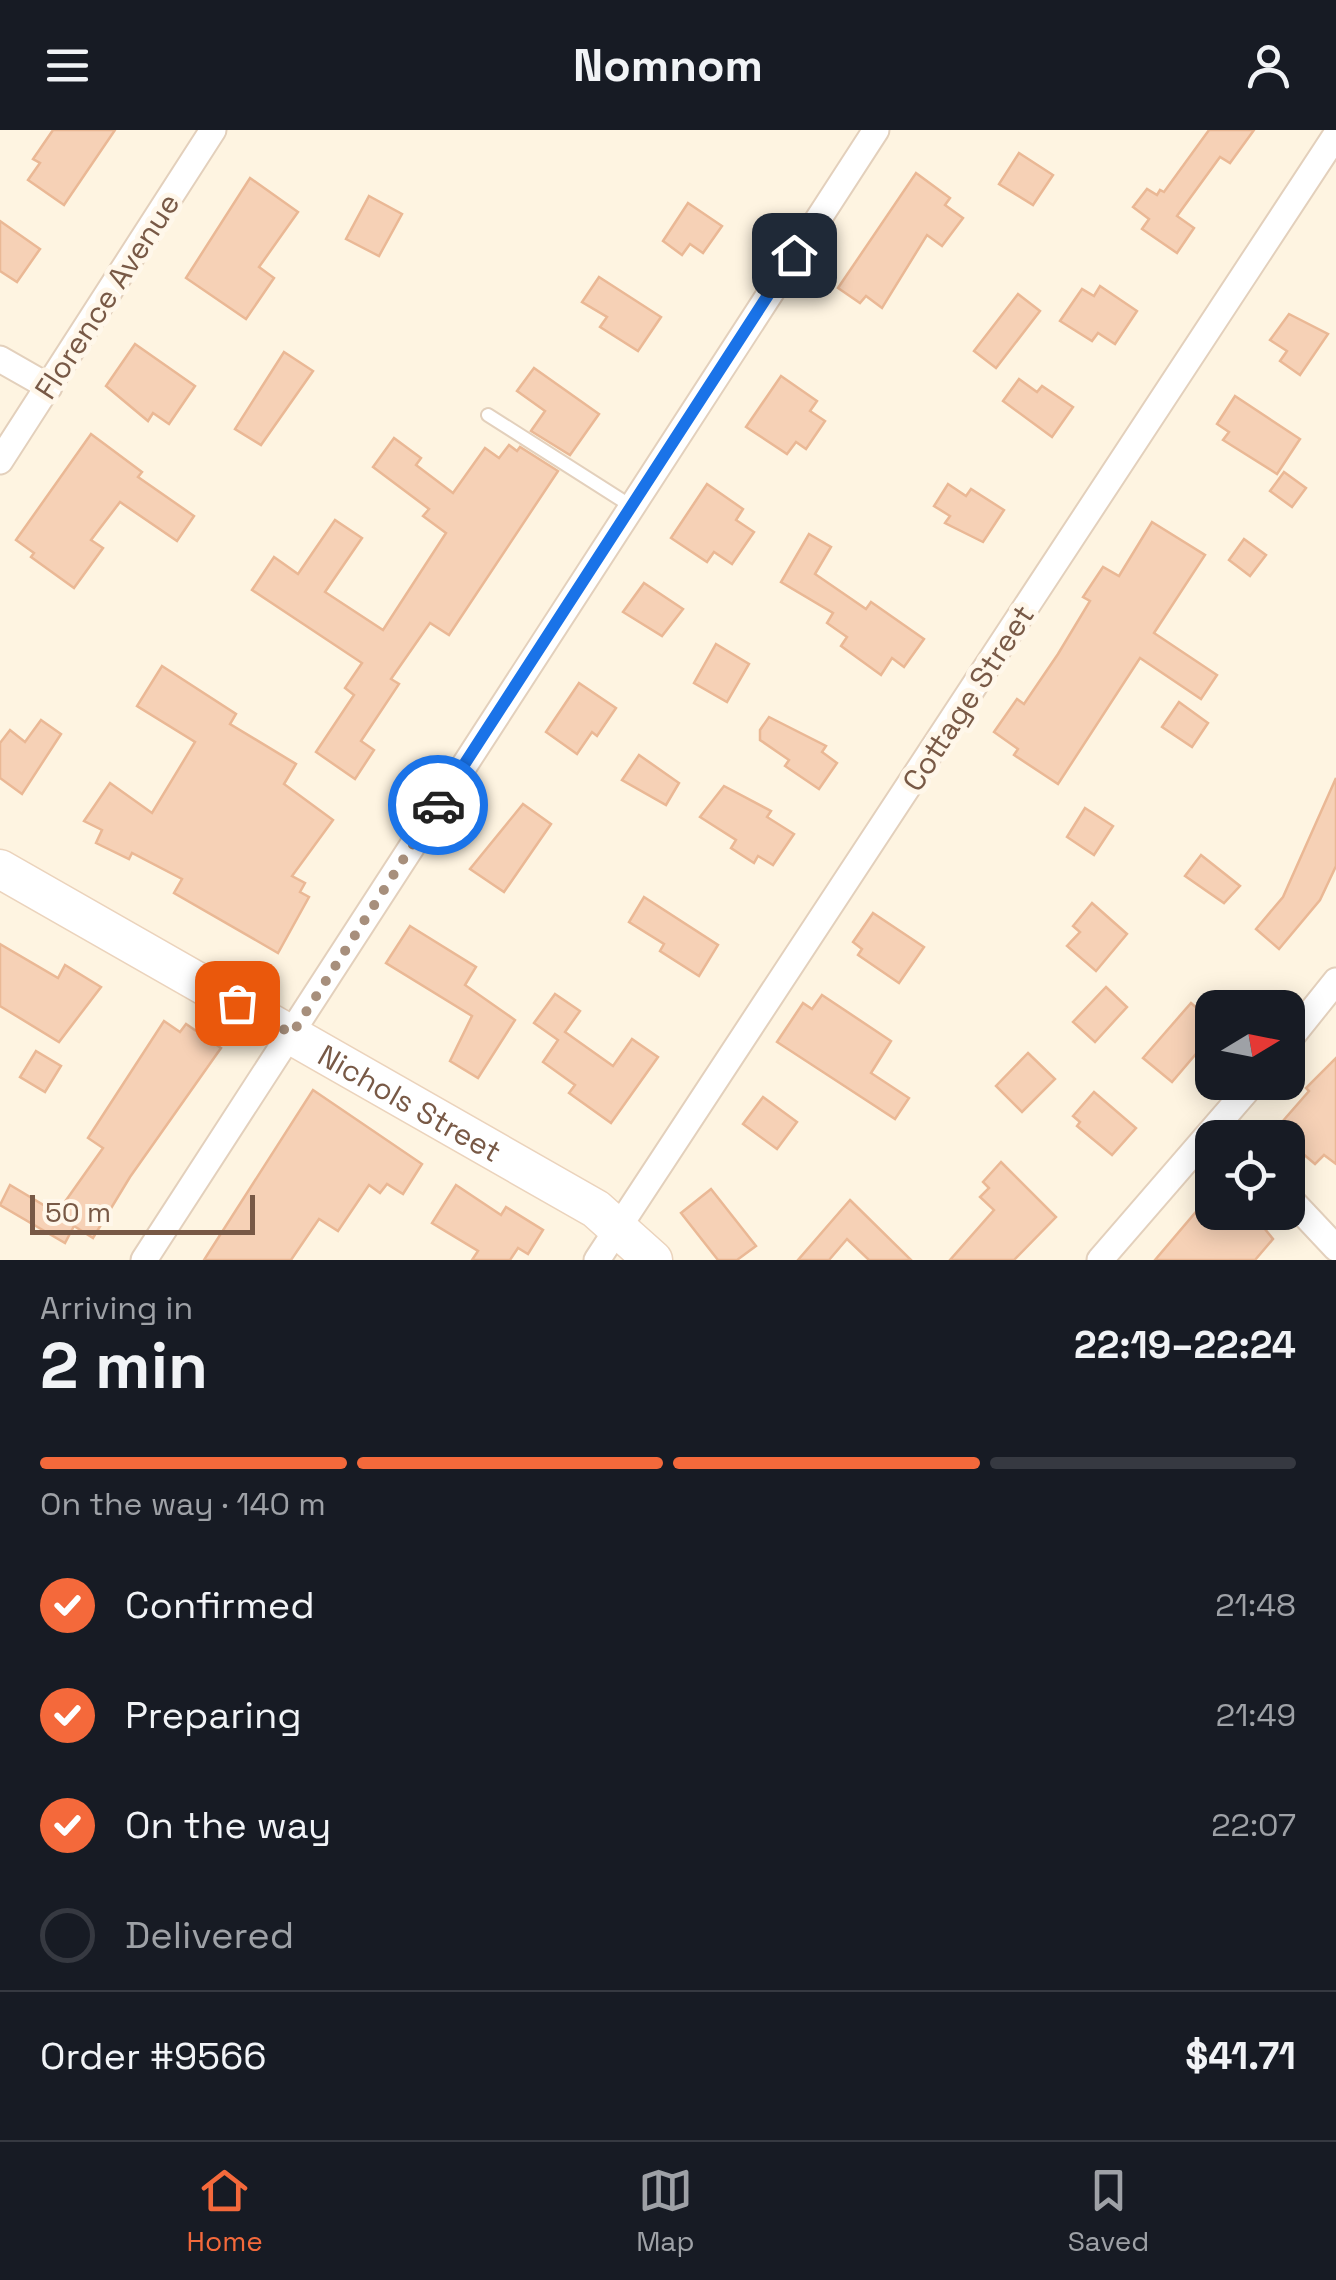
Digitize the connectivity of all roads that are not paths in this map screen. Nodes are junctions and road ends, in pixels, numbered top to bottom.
1 (214, 130) edge
2 (876, 130) edge
3 (1336, 135) edge
4 (0, 359) edge
5 (48, 386) junction
6 (488, 414) dead end
7 (0, 461) edge
8 (631, 506) junction
9 (0, 868) edge
10 (1336, 981) edge
11 (1305, 1020) edge
12 (292, 1034) junction
13 (1195, 1163) edge
14 (1305, 1214) edge
15 (620, 1227) junction
16 (1336, 1248) edge
17 (144, 1260) edge
18 (597, 1260) edge
19 (654, 1260) edge
20 (1100, 1260) edge

1 - 5 street, Florence Avenue
2 - 8 street
3 - 15 street, Cottage Street
4 - 5 street
5 - 7 street, Florence Avenue
6 - 8 lane
8 - 12 street
9 - 12 main road, Nichols Street
10 - 11 street
12 - 15 main road, Nichols Street
12 - 17 street
13 - 20 street
14 - 16 street
15 - 18 street, Cottage Street
15 - 19 main road, Nichols Street

